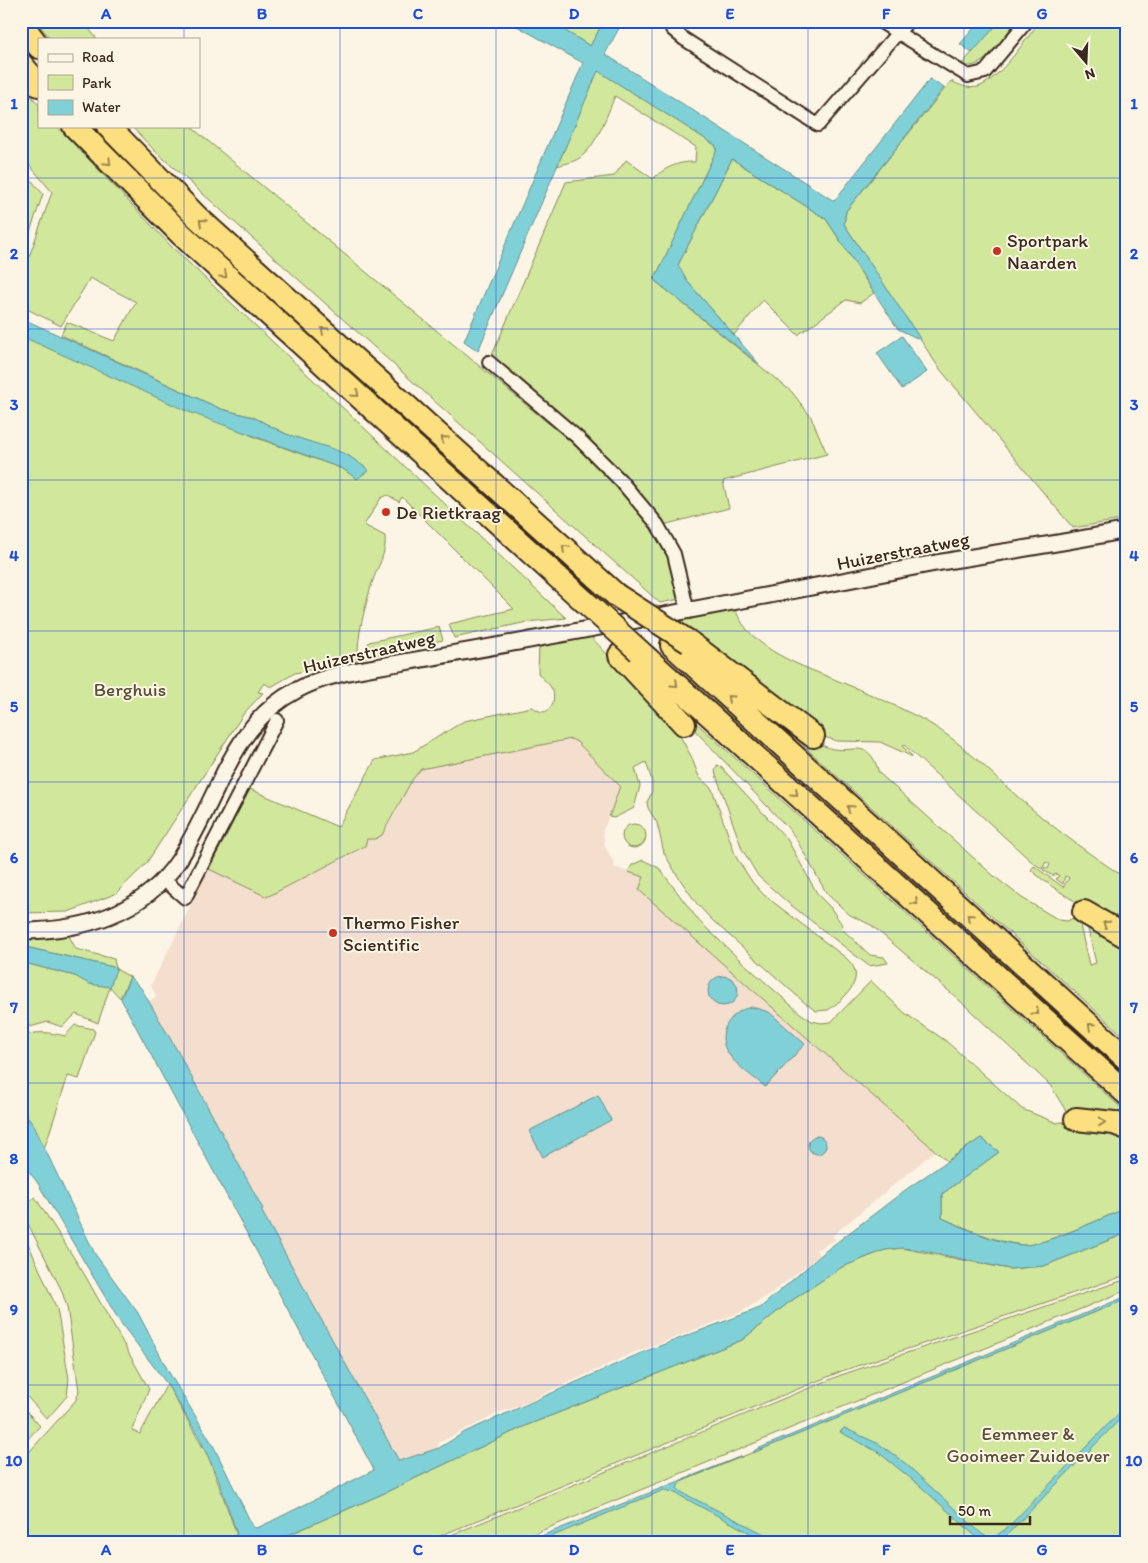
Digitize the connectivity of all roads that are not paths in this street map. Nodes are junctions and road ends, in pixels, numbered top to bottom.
1 (678, 21) edge
2 (879, 21) edge
3 (908, 21) edge
4 (1027, 21) edge
5 (21, 23) edge
6 (897, 35) junction
7 (38, 45) edge
8 (21, 64) edge
9 (38, 84) edge
10 (76, 128) edge
11 (110, 128) edge
12 (489, 362) dead end
13 (1127, 530) edge
14 (688, 612) junction
15 (680, 644) junction
16 (629, 653) junction
17 (277, 720) dead end
18 (684, 724) dead end
19 (813, 736) dead end
20 (217, 786) junction
21 (237, 795) junction
22 (162, 879) junction
23 (1084, 912) dead end
24 (21, 930) edge
25 (1127, 937) edge
26 (1127, 1059) edge
27 (1127, 1094) edge
28 (1076, 1120) dead end
29 (1127, 1128) edge

1 - 6 street
2 - 6 street
3 - 6 street
4 - 6 street
5 - 7 highway
8 - 9 highway
10 -> 16 highway, bridge
15 -> 11 highway, bridge
12 - 14 street
13 - 14 street, Huizerstraatweg
14 - 20 street, Huizerstraatweg
15 - 19 highway
26 -> 15 highway
16 - 18 highway
16 -> 27 highway
17 - 21 street
20 - 21 street
20 - 22 street, Huizerstraatweg
21 - 22 street
22 - 24 street, Huizerstraatweg
25 -> 23 highway
28 -> 29 highway

